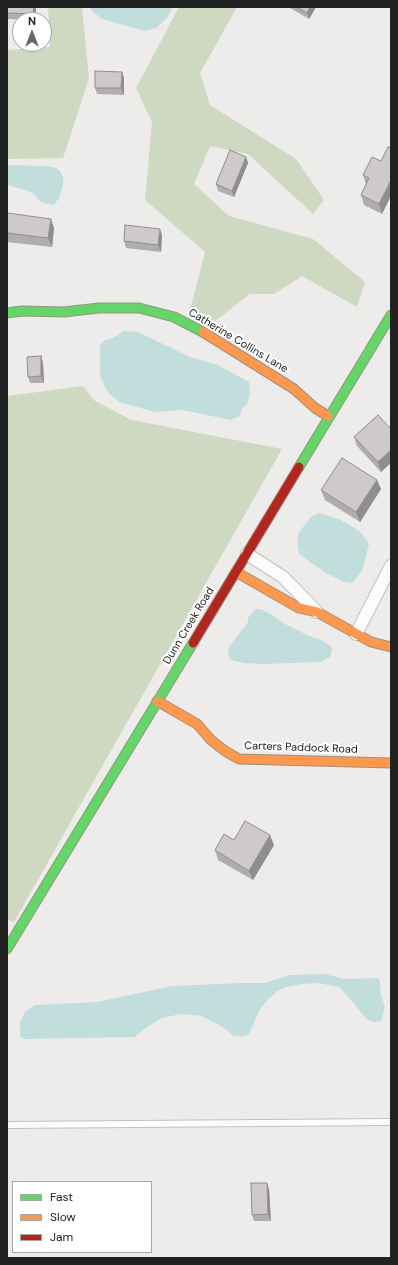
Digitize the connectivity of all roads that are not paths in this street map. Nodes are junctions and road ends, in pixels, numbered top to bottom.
1 (7, 313) edge
2 (391, 315) edge
3 (328, 416) junction
4 (246, 554) junction
5 (391, 566) edge
6 (236, 572) junction
7 (317, 612) junction
8 (356, 634) junction
9 (391, 647) edge
10 (157, 701) junction
11 (391, 763) edge
12 (7, 949) edge
13 (391, 1122) edge
14 (7, 1125) edge

1 - 3 street, Catherine Collins Lane
2 - 3 street, Dunn Creek Road
3 - 4 street, Dunn Creek Road
4 - 6 street, Dunn Creek Road
4 - 7 street
5 - 8 street
6 - 7 street
6 - 10 street, Dunn Creek Road
7 - 8 street
8 - 9 street
10 - 11 street, Carters Paddock Road
10 - 12 street, Dunn Creek Road
13 - 14 lane

